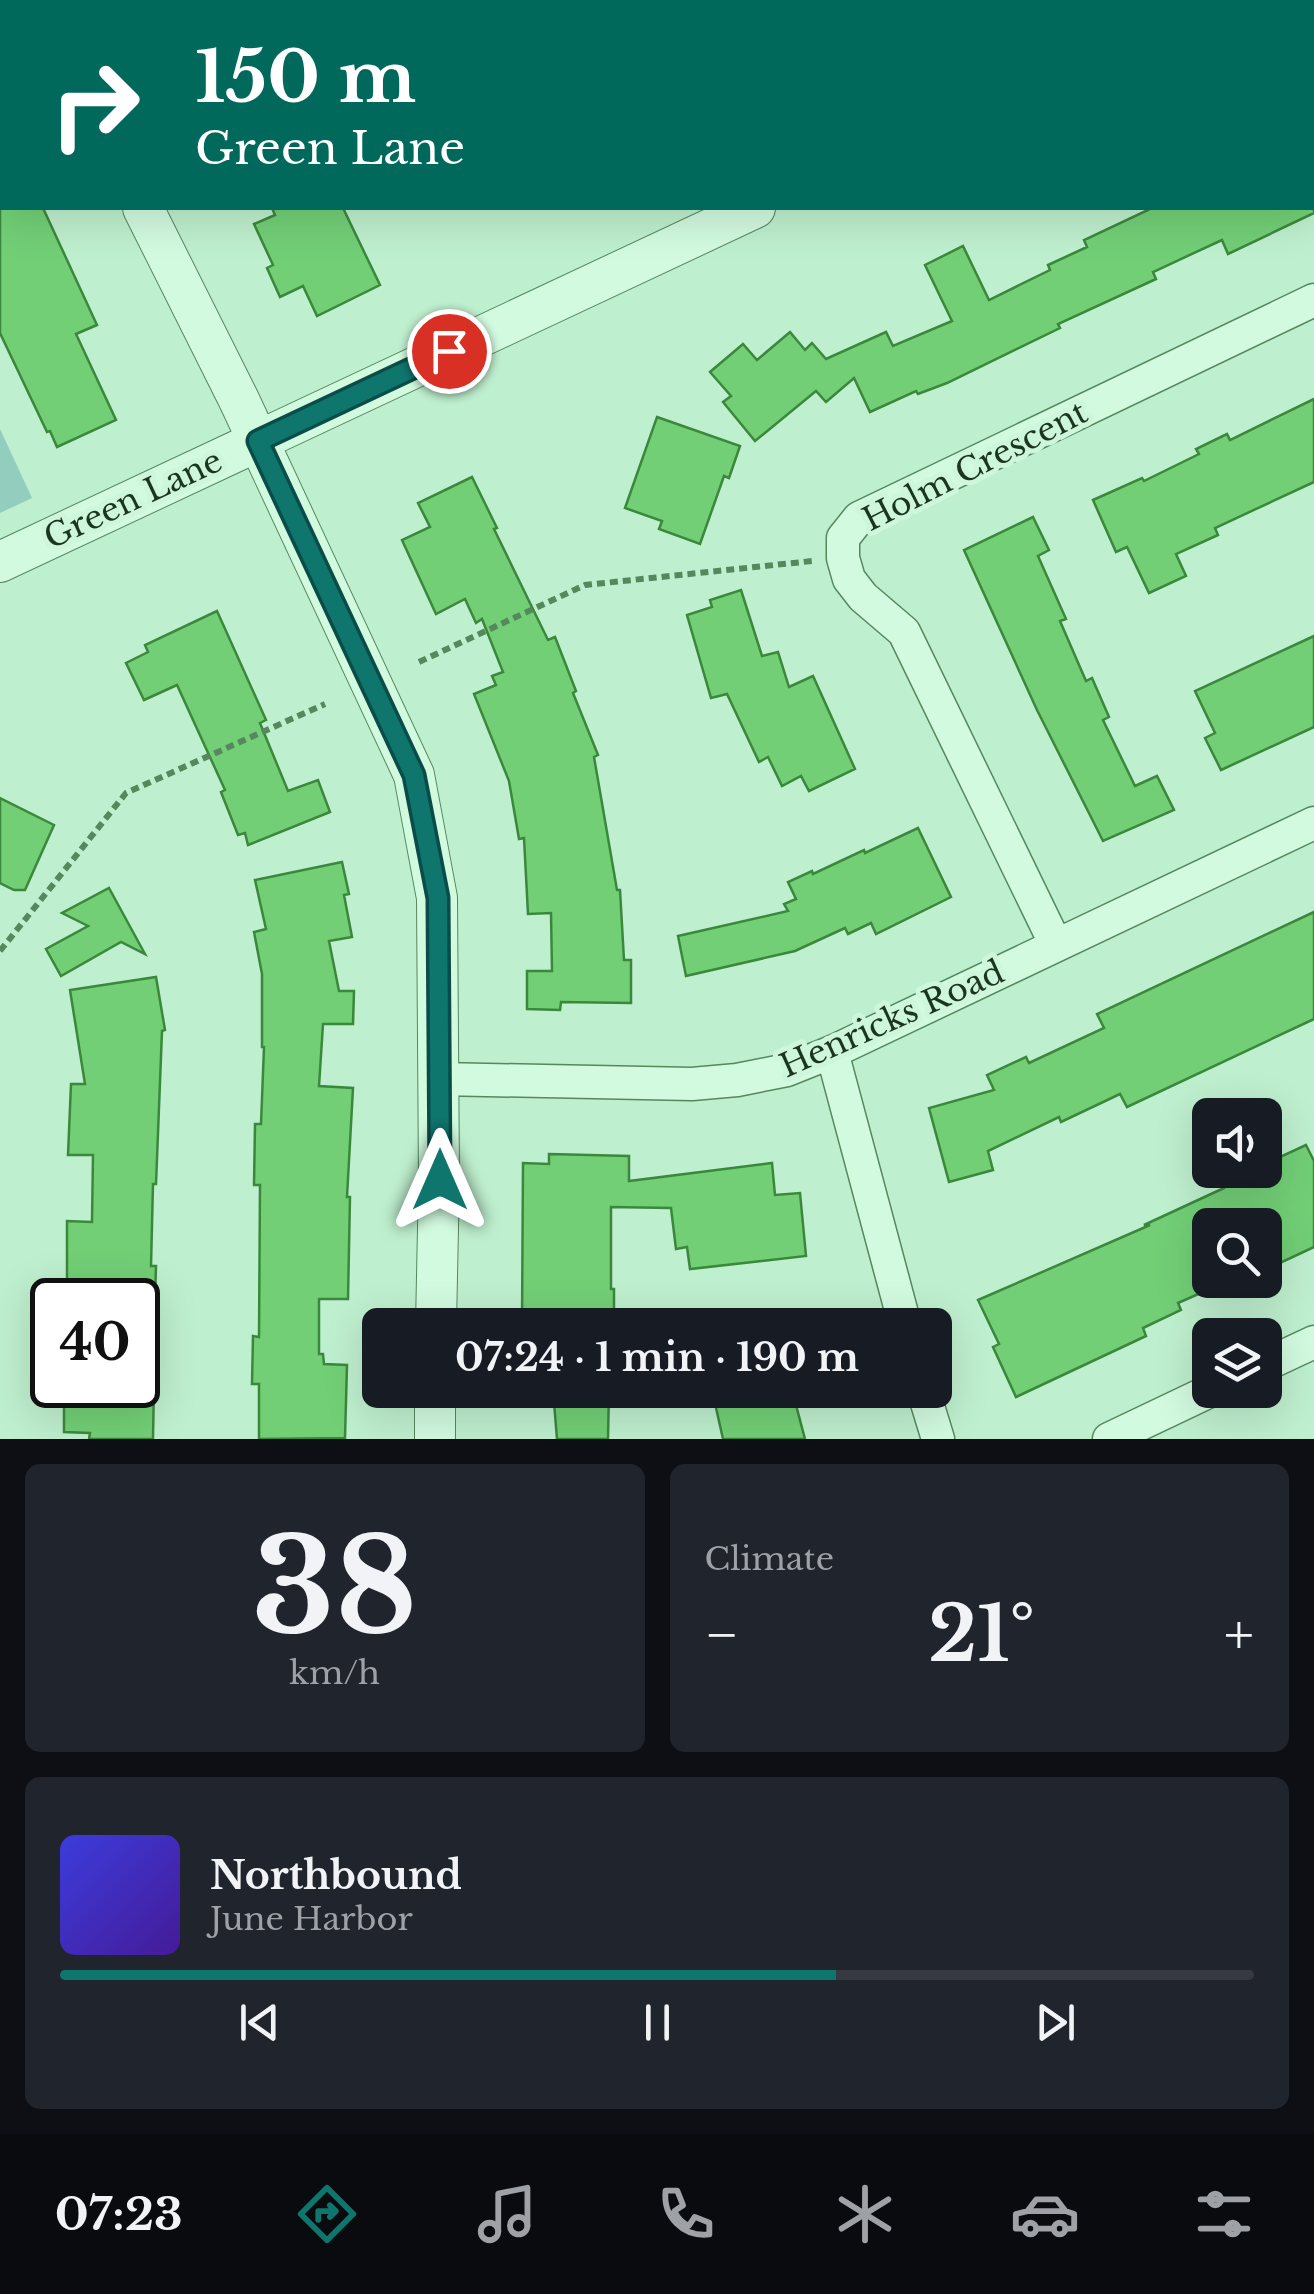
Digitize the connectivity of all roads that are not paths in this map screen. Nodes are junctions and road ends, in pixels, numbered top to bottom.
1 (144, 210) edge
2 (751, 210) edge
3 (1314, 300) edge
4 (258, 441) junction
5 (0, 562) edge
6 (1314, 822) edge
7 (1056, 945) junction
8 (832, 1052) junction
9 (439, 1079) junction
10 (436, 1308) edge
11 (900, 1308) edge
12 (1314, 1342) edge
13 (1282, 1357) edge
14 (1192, 1400) edge
15 (435, 1408) edge
16 (929, 1408) edge
17 (435, 1439) edge
18 (938, 1439) edge
19 (1109, 1439) edge

1 - 4 street
2 - 4 street, Green Lane
3 - 7 street, Holm Crescent
4 - 5 street, Green Lane
4 - 9 street
6 - 7 street, Henricks Road
7 - 8 street, Henricks Road
8 - 9 street, Henricks Road
8 - 11 street
9 - 10 street
12 - 13 street
14 - 19 street
15 - 17 street
16 - 18 street

